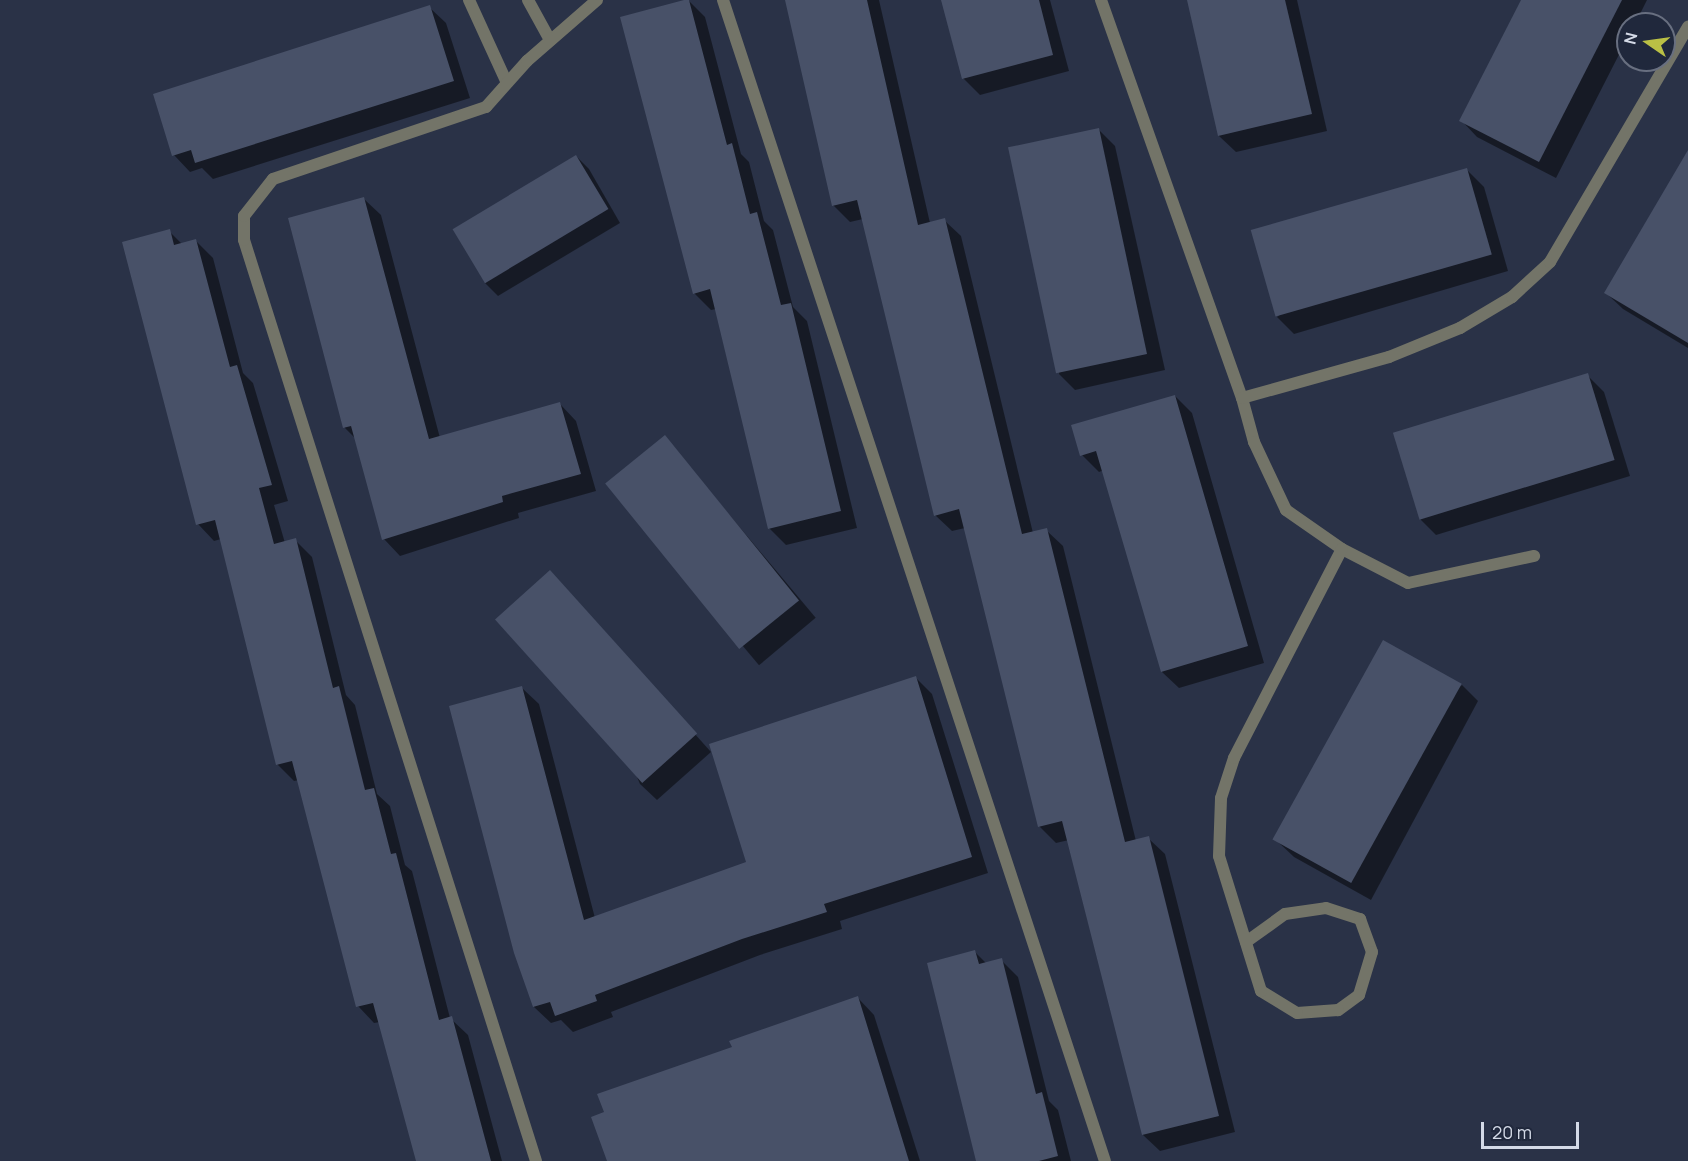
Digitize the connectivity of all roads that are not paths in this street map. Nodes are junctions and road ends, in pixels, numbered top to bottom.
1 (469, 0) edge
2 (528, 0) edge
3 (597, 0) edge
4 (723, 0) edge
5 (1101, 0) edge
6 (1688, 27) edge
7 (550, 40) junction
8 (507, 83) junction
9 (1242, 398) junction
10 (1342, 549) junction
11 (1534, 556) dead end
12 (1246, 942) junction
13 (536, 1161) edge
14 (1105, 1161) edge

1 - 8 lane
2 - 7 lane
3 - 7 lane
4 - 14 lane
5 - 9 lane
6 - 9 lane
7 - 8 lane
8 - 13 lane
9 - 10 lane
10 - 11 lane
10 - 12 lane
12 - 12 lane

